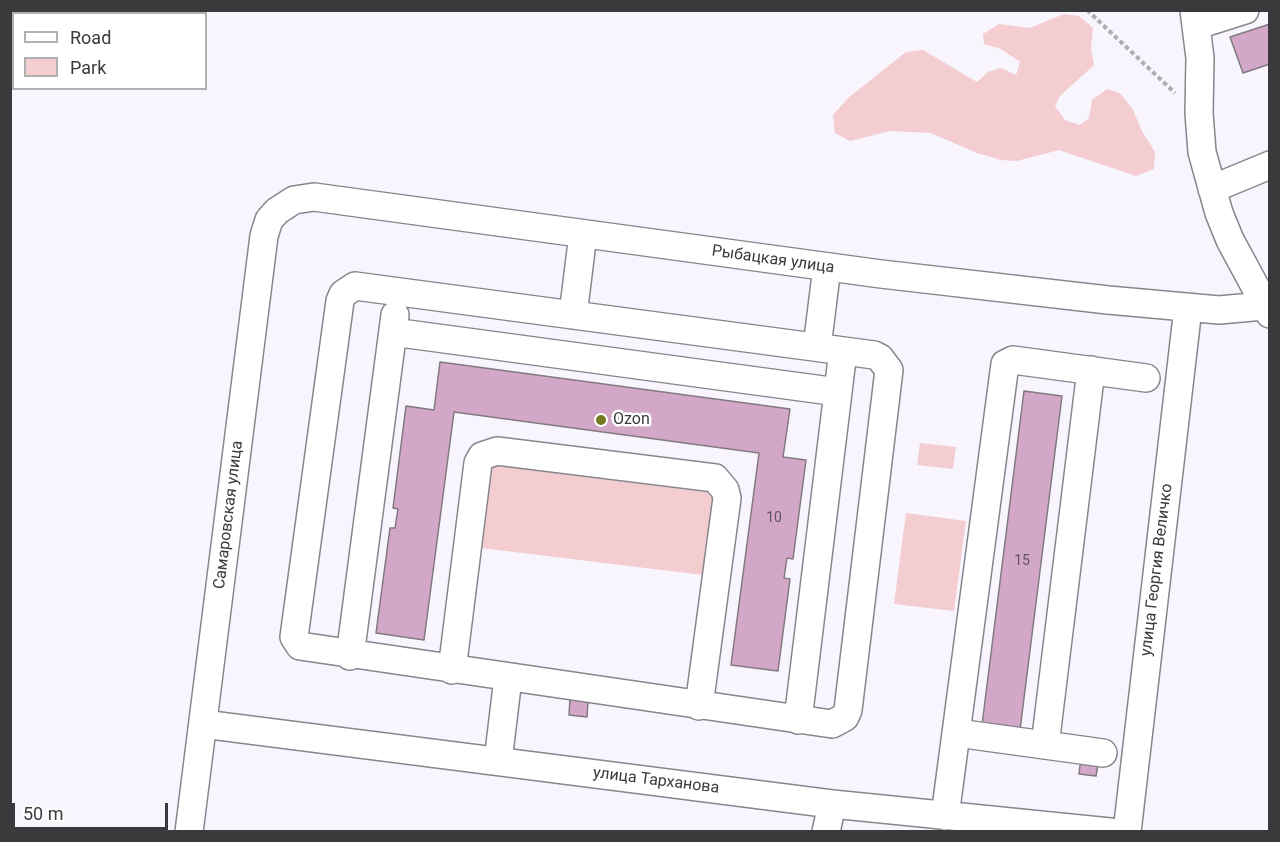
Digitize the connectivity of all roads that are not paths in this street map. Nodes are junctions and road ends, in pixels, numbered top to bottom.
1 (1245, 10) edge
2 (1196, 18) edge
3 (1269, 165) edge
4 (1212, 189) junction
5 (284, 206) joint
6 (583, 234) junction
7 (827, 267) junction
8 (398, 292) junction
9 (1188, 308) junction
10 (1267, 310) edge
11 (573, 315) junction
12 (393, 332) junction
13 (830, 349) junction
14 (1091, 370) junction
15 (1146, 378) dead end
16 (838, 392) junction
17 (350, 656) junction
18 (452, 670) junction
19 (508, 678) junction
20 (699, 706) junction
21 (798, 720) junction
22 (203, 724) junction
23 (957, 733) junction
24 (1046, 745) junction
25 (1103, 753) dead end
26 (498, 761) junction
27 (832, 804) junction
28 (945, 816) junction
29 (189, 831) edge
30 (826, 831) edge
31 (1110, 831) edge
32 (1126, 831) edge

1 - 2 street
2 - 4 street
3 - 4 street
4 - 10 street
5 - 6 street, Рыбацкая улица
5 - 22 street, Самаровская улица
6 - 7 street, Рыбацкая улица
6 - 11 street
7 - 9 street, Рыбацкая улица
7 - 13 street
8 - 11 street
8 - 12 street
8 - 17 street
9 - 10 street, Рыбацкая улица
9 - 32 street, улица Георгия Величко
11 - 13 street
12 - 16 street
12 - 17 street
13 - 16 street
13 - 21 street
14 - 15 street
14 - 23 street
14 - 24 street
16 - 21 street
17 - 18 street
18 - 19 street
18 - 20 street
19 - 20 street
19 - 26 street
20 - 21 street
22 - 26 street, улица Тарханова
22 - 29 street, Самаровская улица
23 - 24 street
23 - 28 street
24 - 25 street
26 - 27 street, улица Тарханова
27 - 28 street, улица Тарханова
27 - 30 street
28 - 31 street, улица Тарханова

